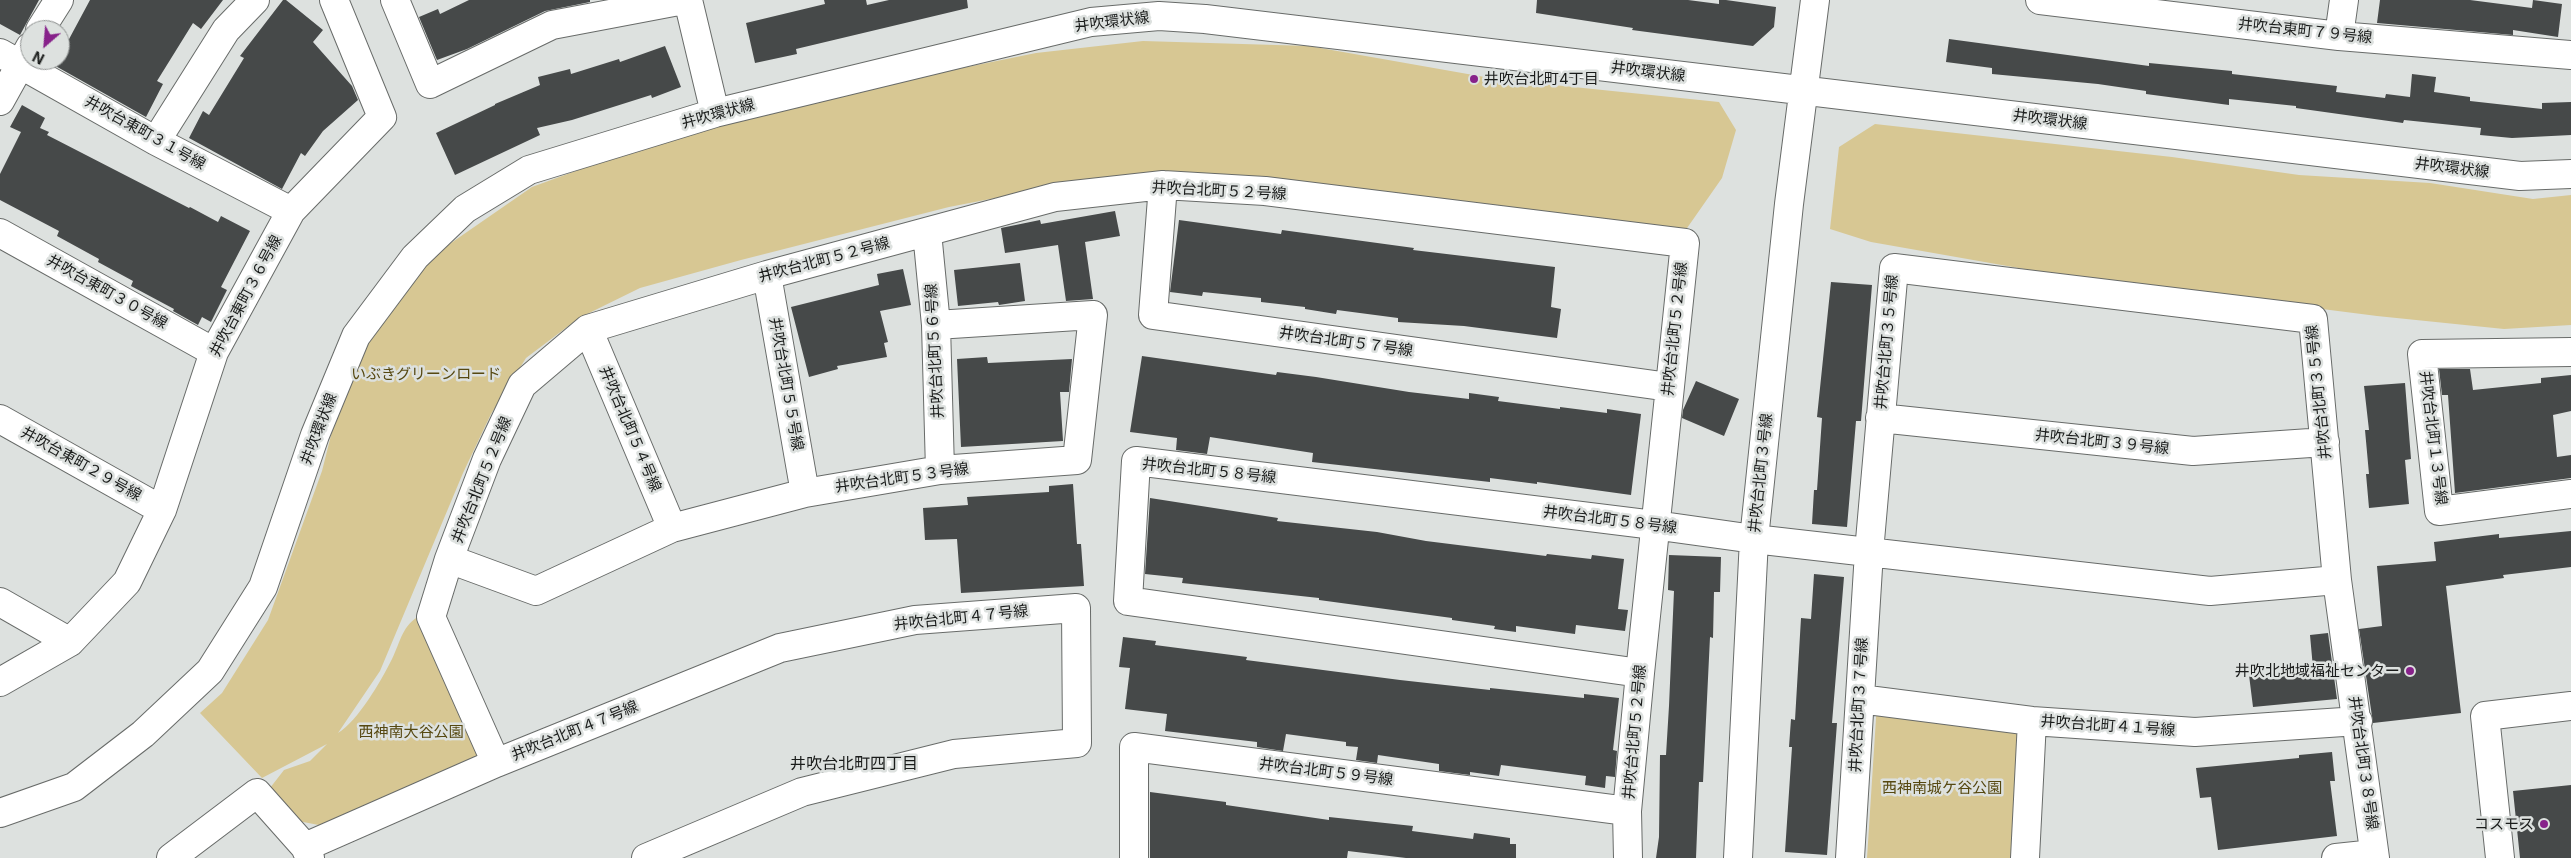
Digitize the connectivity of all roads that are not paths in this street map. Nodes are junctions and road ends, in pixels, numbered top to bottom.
1 (59, 0) edge
2 (255, 0) edge
3 (334, 0) edge
4 (395, 0) edge
5 (686, 0) edge
6 (1815, 0) edge
7 (2040, 0) edge
8 (2344, 0) edge
9 (46, 20) edge
10 (2339, 36) junction
11 (16, 54) edge
12 (2571, 55) edge
13 (1803, 90) junction
14 (0, 101) edge
15 (715, 113) junction
16 (156, 141) junction
17 (2571, 174) edge
18 (1163, 185) junction
19 (291, 211) junction
20 (928, 232) junction
21 (0, 233) edge
22 (767, 276) junction
23 (936, 325) junction
24 (588, 329) junction
25 (214, 352) junction
26 (2571, 352) edge
27 (1669, 387) junction
28 (1880, 418) junction
29 (0, 419) edge
30 (2325, 442) junction
31 (940, 470) junction
32 (805, 493) junction
33 (2571, 494) edge
34 (162, 510) junction
35 (1654, 524) junction
36 (672, 528) junction
37 (1754, 539) junction
38 (1869, 552) junction
39 (449, 560) junction
40 (2338, 580) junction
41 (0, 602) edge
42 (70, 642) junction
43 (1640, 673) junction
44 (0, 682) edge
45 (1860, 699) junction
46 (2571, 706) edge
47 (2358, 720) junction
48 (2032, 721) junction
49 (496, 763) junction
50 (1627, 811) junction
51 (0, 812) edge
52 (308, 852) edge
53 (2375, 856) edge
54 (171, 858) edge
55 (646, 858) edge
56 (1134, 858) edge
57 (1628, 858) edge
58 (1738, 858) edge
59 (1850, 858) edge
60 (2025, 858) edge
61 (2336, 858) edge
62 (2500, 858) edge

1 - 9 street
2 - 16 street
3 - 19 street, 井吹台東町３６号線
4 - 5 street
5 - 15 street
6 - 13 street, 井吹台北町３号線
7 - 10 street, 井吹台東町７９号線
8 - 10 street
10 - 12 street, 井吹台東町７９号線
11 - 14 street
11 - 16 street, 井吹台東町３１号線
13 - 15 street, 井吹環状線
13 - 17 street, 井吹環状線
13 - 37 street, 井吹台北町３号線
15 - 51 street, 井吹環状線
16 - 19 street, 井吹台東町３１号線
18 - 20 street, 井吹台北町５２号線
18 - 27 street, 井吹台北町５７号線
18 - 27 street, 井吹台北町５２号線
19 - 25 street, 井吹台東町３６号線
20 - 22 street, 井吹台北町５２号線
20 - 23 street, 井吹台北町５６号線
21 - 25 street, 井吹台東町３０号線
22 - 24 street, 井吹台北町５２号線
22 - 32 street, 井吹台北町５５号線
23 - 31 street, 井吹台北町５６号線
23 - 31 street, 井吹台北町５３号線
24 - 36 street, 井吹台北町５４号線
24 - 39 street, 井吹台北町５２号線
25 - 34 street, 井吹台東町３６号線
26 - 33 street, 井吹台北町１３号線
27 - 35 street, 井吹台北町５２号線
28 - 30 street, 井吹台北町３９号線
28 - 30 street, 井吹台北町３５号線
28 - 38 street, 井吹台北町３５号線
29 - 34 street, 井吹台東町２９号線
30 - 40 street, 井吹台北町３５号線
31 - 32 street, 井吹台北町５３号線
32 - 36 street, 井吹台北町５３号線
34 - 42 street, 井吹台東町３６号線
35 - 37 street, 井吹台北町５８号線
35 - 43 street, 井吹台北町５２号線
35 - 43 street, 井吹台北町５８号線
36 - 39 street, 井吹台北町５３号線
37 - 38 street
37 - 58 street, 井吹台北町３号線
38 - 40 street
38 - 45 street, 井吹台北町３７号線
39 - 49 street, 井吹台北町５２号線
40 - 47 street, 井吹台北町３８号線
41 - 42 street
42 - 44 street, 井吹台東町３６号線
43 - 50 street, 井吹台北町５２号線
45 - 48 street, 井吹台北町４１号線
45 - 59 street, 井吹台北町３７号線
46 - 62 street
47 - 48 street, 井吹台北町４１号線
47 - 53 street, 井吹台北町３８号線
48 - 60 street
49 - 52 street, 井吹台北町４７号線
49 - 55 street, 井吹台北町４７号線
50 - 56 street, 井吹台北町５９号線
50 - 57 street, 井吹台北町５２号線
52 - 54 street
53 - 61 street

